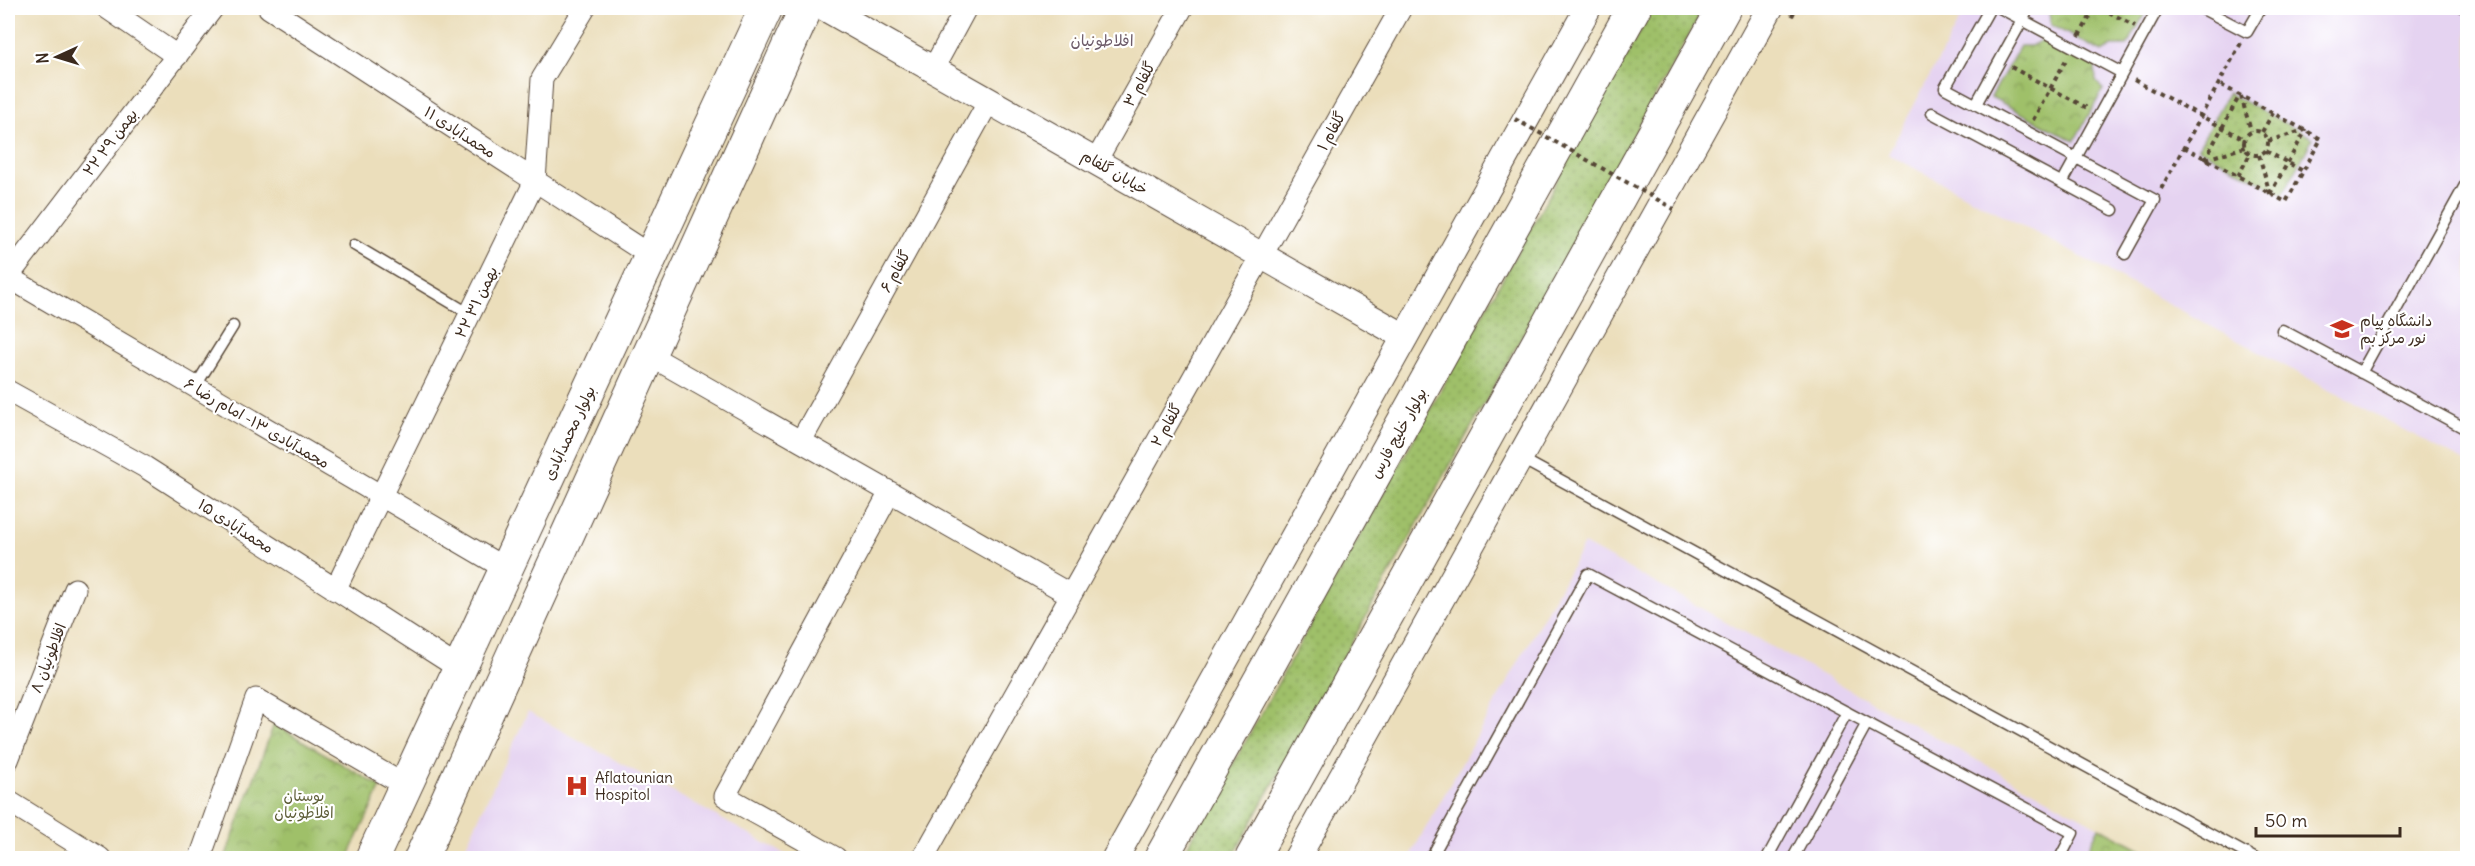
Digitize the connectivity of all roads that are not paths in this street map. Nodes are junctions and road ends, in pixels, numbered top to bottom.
1 (107, 8) edge
2 (213, 8) edge
3 (269, 8) edge
4 (585, 8) edge
5 (766, 8) edge
6 (806, 8) edge
7 (825, 8) edge
8 (966, 8) edge
9 (1182, 8) edge
10 (1401, 8) edge
11 (1588, 8) edge
12 (1634, 8) edge
13 (1724, 8) edge
14 (1770, 8) edge
15 (1990, 8) edge
16 (2000, 8) edge
17 (2029, 8) edge
18 (2158, 8) edge
19 (2201, 8) edge
20 (2261, 8) edge
21 (2022, 20) junction
22 (177, 56) junction
23 (933, 69) junction
24 (2122, 73) junction
25 (989, 101) junction
26 (1976, 104) junction
27 (1932, 112) dead end
28 (2076, 158) junction
29 (1096, 161) junction
30 (2468, 180) edge
31 (535, 181) junction
32 (2062, 183) junction
33 (2113, 210) dead end
34 (354, 245) dead end
35 (2125, 254) dead end
36 (1262, 255) junction
37 (651, 256) junction
38 (8, 277) edge
39 (470, 314) junction
40 (232, 326) dead end
41 (2282, 330) dead end
42 (1405, 337) junction
43 (649, 354) junction
44 (2361, 373) junction
45 (195, 387) junction
46 (8, 391) edge
47 (2468, 430) edge
48 (801, 441) junction
49 (1520, 458) junction
50 (890, 492) junction
51 (381, 496) junction
52 (506, 569) junction
53 (75, 589) dead end
54 (335, 590) junction
55 (1071, 595) junction
56 (460, 669) junction
57 (1847, 712) junction
58 (1867, 723) junction
59 (8, 760) edge
60 (406, 786) junction
61 (8, 801) edge
62 (1308, 847) edge
63 (385, 854) edge
64 (100, 858) edge
65 (200, 858) edge
66 (421, 858) edge
67 (836, 858) edge
68 (923, 858) edge
69 (1116, 858) edge
70 (1161, 858) edge
71 (1252, 858) edge
72 (1431, 858) edge
73 (1767, 858) edge
74 (1793, 858) edge
75 (2060, 858) edge
76 (2254, 858) edge

1 - 22 street
2 - 22 street, ۲۲ بهمن ۲۹
3 - 31 street, محمدآبادی ۱۱
4 - 31 street, ۲۲ بهمن ۳۱
5 - 37 main road, بولوار محمدآبادی
6 - 43 main road
7 - 23 street, خیابان گلفام
8 - 23 street
9 - 29 street, گلفام ۳
10 - 36 street, گلفام ۱
11 - 42 street
12 - 70 main road, بولوار خلیج فارس
13 - 71 main road
14 - 49 street
15 - 26 lane
16 - 21 lane
17 - 21 lane
18 - 24 lane
19 - 20 lane
21 - 24 lane
21 - 26 lane
22 - 38 street, ۲۲ بهمن ۲۹
23 - 25 street, خیابان گلفام
24 - 28 lane
25 - 29 street, خیابان گلفام
25 - 48 street, گلفام ۶
26 - 28 lane
27 - 32 lane
28 - 32 lane
28 - 35 lane
29 - 36 street, خیابان گلفام
30 - 44 lane
31 - 37 street, محمدآبادی ۱۱
31 - 39 street, ۲۲ بهمن ۳۱
32 - 33 lane
34 - 39 lane
36 - 42 street, خیابان گلفام
36 - 55 street, گلفام ۲
37 - 52 main road, بولوار محمدآبادی
38 - 45 street, محمدآبادی ۱۳- امام رضا ۶
39 - 51 street, ۲۲ بهمن ۳۱
40 - 45 lane
41 - 44 lane
42 - 69 street
43 - 48 street
43 - 66 main road
44 - 47 lane
45 - 51 street, محمدآبادی ۱۳- امام رضا ۶
46 - 54 street, محمدآبادی ۱۵
48 - 50 street
49 - 62 street
49 - 76 lane
50 - 55 street
50 - 67 street
51 - 52 street, محمدآبادی ۱۳- امام رضا ۶
51 - 54 street, ۲۲ بهمن ۳۱
52 - 56 main road, بولوار محمدآبادی
53 - 59 street, افلاطونیان ۸
54 - 56 street, محمدآبادی ۱۵
55 - 68 street, گلفام ۲
56 - 60 main road, بولوار محمدآبادی
57 - 58 lane
57 - 72 lane
57 - 73 lane
58 - 74 lane
58 - 75 lane
60 - 63 main road, بولوار محمدآبادی
60 - 65 street
61 - 64 street

